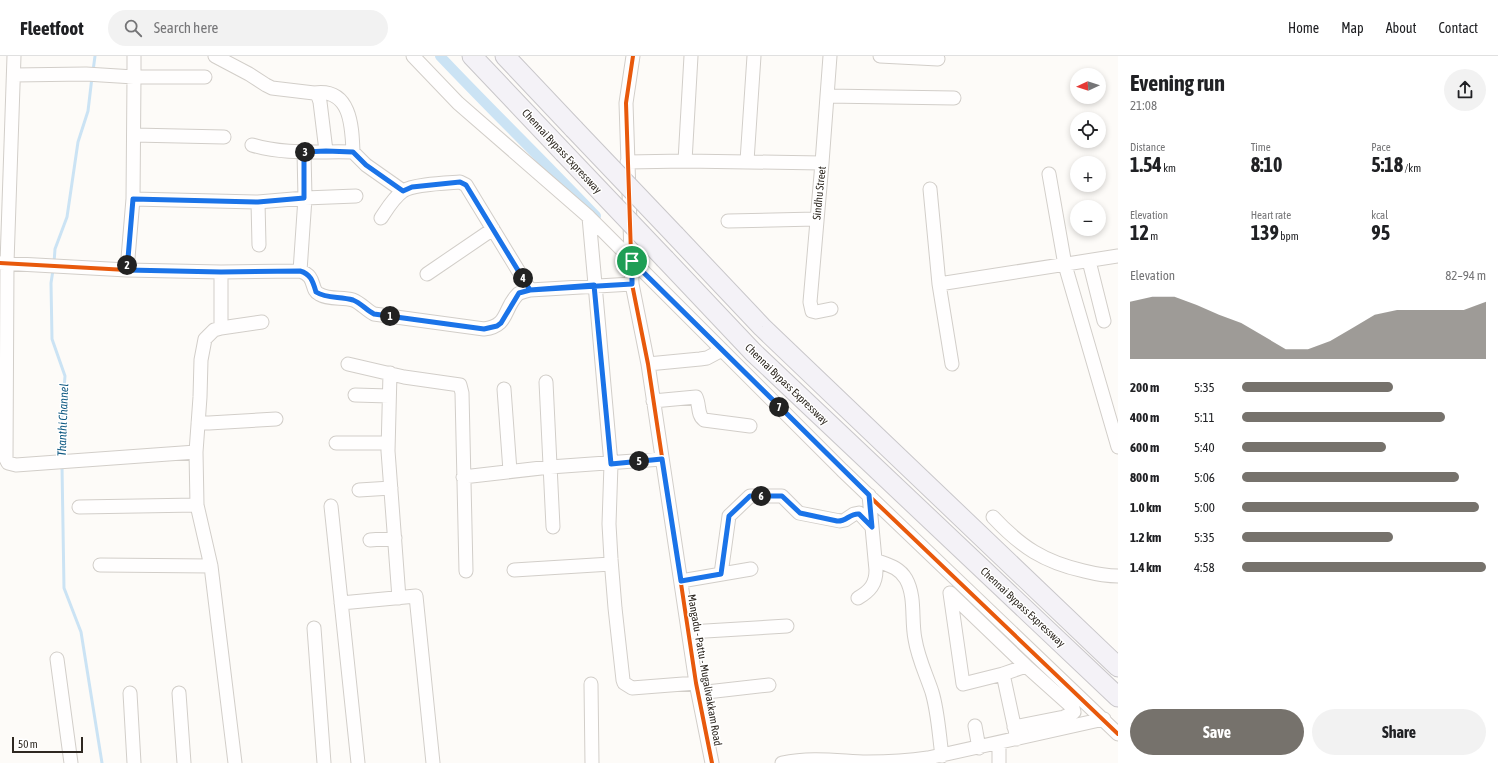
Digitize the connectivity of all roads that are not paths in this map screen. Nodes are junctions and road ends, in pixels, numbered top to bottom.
1 (14, 56) edge
2 (134, 56) edge
3 (215, 56) edge
4 (412, 56) edge
5 (472, 56) edge
6 (505, 56) edge
7 (633, 56) edge
8 (691, 56) edge
9 (754, 56) edge
10 (830, 56) edge
11 (880, 56) edge
12 (938, 59) dead end
13 (14, 75) junction
14 (134, 77) junction
15 (205, 77) dead end
16 (314, 93) junction
17 (827, 96) junction
18 (954, 98) dead end
19 (134, 135) junction
20 (224, 137) dead end
21 (252, 146) dead end
22 (326, 151) junction
23 (304, 152) junction
24 (353, 152) junction
25 (685, 161) junction
26 (748, 161) junction
27 (628, 162) junction
28 (822, 163) junction
29 (1049, 174) dead end
30 (930, 189) dead end
31 (403, 191) junction
32 (356, 196) dead end
33 (304, 198) junction
34 (133, 199) junction
35 (258, 202) junction
36 (588, 217) junction
37 (381, 218) dead end
38 (816, 219) junction
39 (728, 221) dead end
40 (493, 229) junction
41 (259, 245) dead end
42 (1118, 256) edge
43 (632, 261) junction
44 (1089, 261) junction
45 (4, 263) edge
46 (1065, 265) junction
47 (127, 270) junction
48 (300, 271) junction
49 (221, 272) junction
50 (427, 274) dead end
51 (632, 284) junction
52 (939, 284) junction
53 (594, 285) junction
54 (530, 290) junction
55 (831, 309) dead end
56 (262, 322) dead end
57 (1104, 322) dead end
58 (221, 328) junction
59 (722, 350) junction
60 (348, 364) dead end
61 (648, 364) junction
62 (952, 364) dead end
63 (390, 374) junction
64 (546, 382) dead end
65 (504, 389) dead end
66 (355, 395) dead end
67 (389, 396) junction
68 (653, 400) junction
69 (276, 419) dead end
70 (198, 423) junction
71 (750, 426) dead end
72 (336, 443) dead end
73 (388, 443) junction
74 (1118, 447) edge
75 (196, 452) junction
76 (662, 459) junction
77 (611, 464) junction
78 (550, 467) junction
79 (510, 471) junction
80 (463, 477) junction
81 (391, 488) junction
82 (359, 490) dead end
83 (869, 495) junction
84 (197, 505) junction
85 (331, 506) dead end
86 (79, 507) dead end
87 (993, 517) dead end
88 (553, 527) dead end
89 (872, 527) junction
90 (395, 538) junction
91 (370, 540) dead end
92 (875, 560) junction
93 (611, 564) junction
94 (100, 565) dead end
95 (211, 566) junction
96 (751, 569) dead end
97 (514, 570) dead end
98 (466, 571) dead end
99 (721, 574) junction
100 (1118, 576) edge
101 (681, 581) junction
102 (399, 598) junction
103 (858, 598) dead end
104 (341, 603) junction
105 (787, 626) dead end
106 (314, 628) dead end
107 (688, 632) junction
108 (57, 659) dead end
109 (1026, 666) junction
110 (1118, 667) edge
111 (1003, 674) junction
112 (591, 684) dead end
113 (769, 685) dead end
114 (697, 688) junction
115 (130, 693) dead end
116 (179, 693) dead end
117 (1118, 697) edge
118 (1104, 719) junction
119 (975, 726) dead end
120 (1016, 733) junction
121 (1118, 734) edge
122 (999, 744) junction
123 (979, 748) junction
124 (942, 756) junction
125 (71, 763) edge
126 (134, 763) edge
127 (184, 763) edge
128 (234, 763) edge
129 (324, 763) edge
130 (358, 763) edge
131 (433, 763) edge
132 (592, 763) edge
133 (712, 763) edge
134 (782, 763) edge
135 (999, 763) edge

1 - 13 street
2 - 14 street
3 - 16 street
4 - 36 street
5 - 117 highway, Chennai Bypass Expressway, bridge
6 - 110 highway, Chennai Bypass Expressway, bridge
7 - 27 street, Mangadu - Pattu - Mugalivakkam Road
8 - 25 street
9 - 26 street
10 - 17 street, Sindhu Street
11 - 12 street
13 - 14 street
13 - 45 street
14 - 15 street
14 - 19 street
16 - 22 street
16 - 24 street
17 - 18 street
17 - 28 street, Sindhu Street
19 - 20 street
19 - 34 street
21 - 23 street
22 - 23 street
22 - 24 street
23 - 33 street
24 - 31 street
25 - 26 street
25 - 27 street
26 - 28 street
27 - 43 street, Mangadu - Pattu - Mugalivakkam Road
28 - 38 street, Sindhu Street
29 - 46 street
30 - 52 street
31 - 37 street
31 - 40 street
32 - 33 street
33 - 35 street
33 - 48 street
34 - 35 street
34 - 47 street
35 - 41 street
36 - 43 street
36 - 53 street
38 - 39 street
38 - 55 street, Sindhu Street
40 - 50 street
40 - 54 street
42 - 44 street
43 - 51 street, Mangadu - Pattu - Mugalivakkam Road
43 - 59 street
44 - 46 street
44 - 57 street
45 - 47 street
45 - 75 street
46 - 52 street
46 - 74 street
47 - 49 street
48 - 49 street
48 - 54 street
49 - 58 street
51 - 53 street
51 - 61 street, Mangadu - Pattu - Mugalivakkam Road
52 - 62 street
53 - 54 street
53 - 77 street
56 - 58 street
58 - 70 street
59 - 61 street
59 - 83 street
60 - 63 street
61 - 68 street, Mangadu - Pattu - Mugalivakkam Road
63 - 67 street
63 - 80 street
64 - 78 street
65 - 79 street
66 - 67 street
67 - 73 street
68 - 71 street
68 - 76 street, Mangadu - Pattu - Mugalivakkam Road
69 - 70 street
70 - 75 street
72 - 73 street
73 - 81 street
75 - 84 street
76 - 77 street
76 - 101 street, Mangadu - Pattu - Mugalivakkam Road
77 - 78 street
77 - 93 street
78 - 79 street
78 - 88 street
79 - 80 street
80 - 98 street
81 - 82 street
81 - 90 street
83 - 89 street
83 - 118 street
84 - 86 street
84 - 95 street
85 - 104 street
87 - 100 street
89 - 92 street
89 - 99 street
90 - 91 street
90 - 102 street
92 - 103 street
92 - 124 street
93 - 97 street
93 - 114 street
94 - 95 street
95 - 128 street
96 - 99 street
99 - 101 street
101 - 107 street, Mangadu - Pattu - Mugalivakkam Road
102 - 104 street
102 - 131 street
104 - 130 street
105 - 107 street
106 - 129 street
107 - 114 street, Mangadu - Pattu - Mugalivakkam Road
108 - 125 street
109 - 111 street
109 - 111 street
109 - 120 street
111 - 120 street
112 - 132 street
113 - 114 street
114 - 133 street, Mangadu - Pattu - Mugalivakkam Road
115 - 126 street
116 - 127 street
118 - 120 street
118 - 121 street
119 - 123 street
120 - 122 street
122 - 123 street
122 - 135 street
123 - 124 street
124 - 134 street

